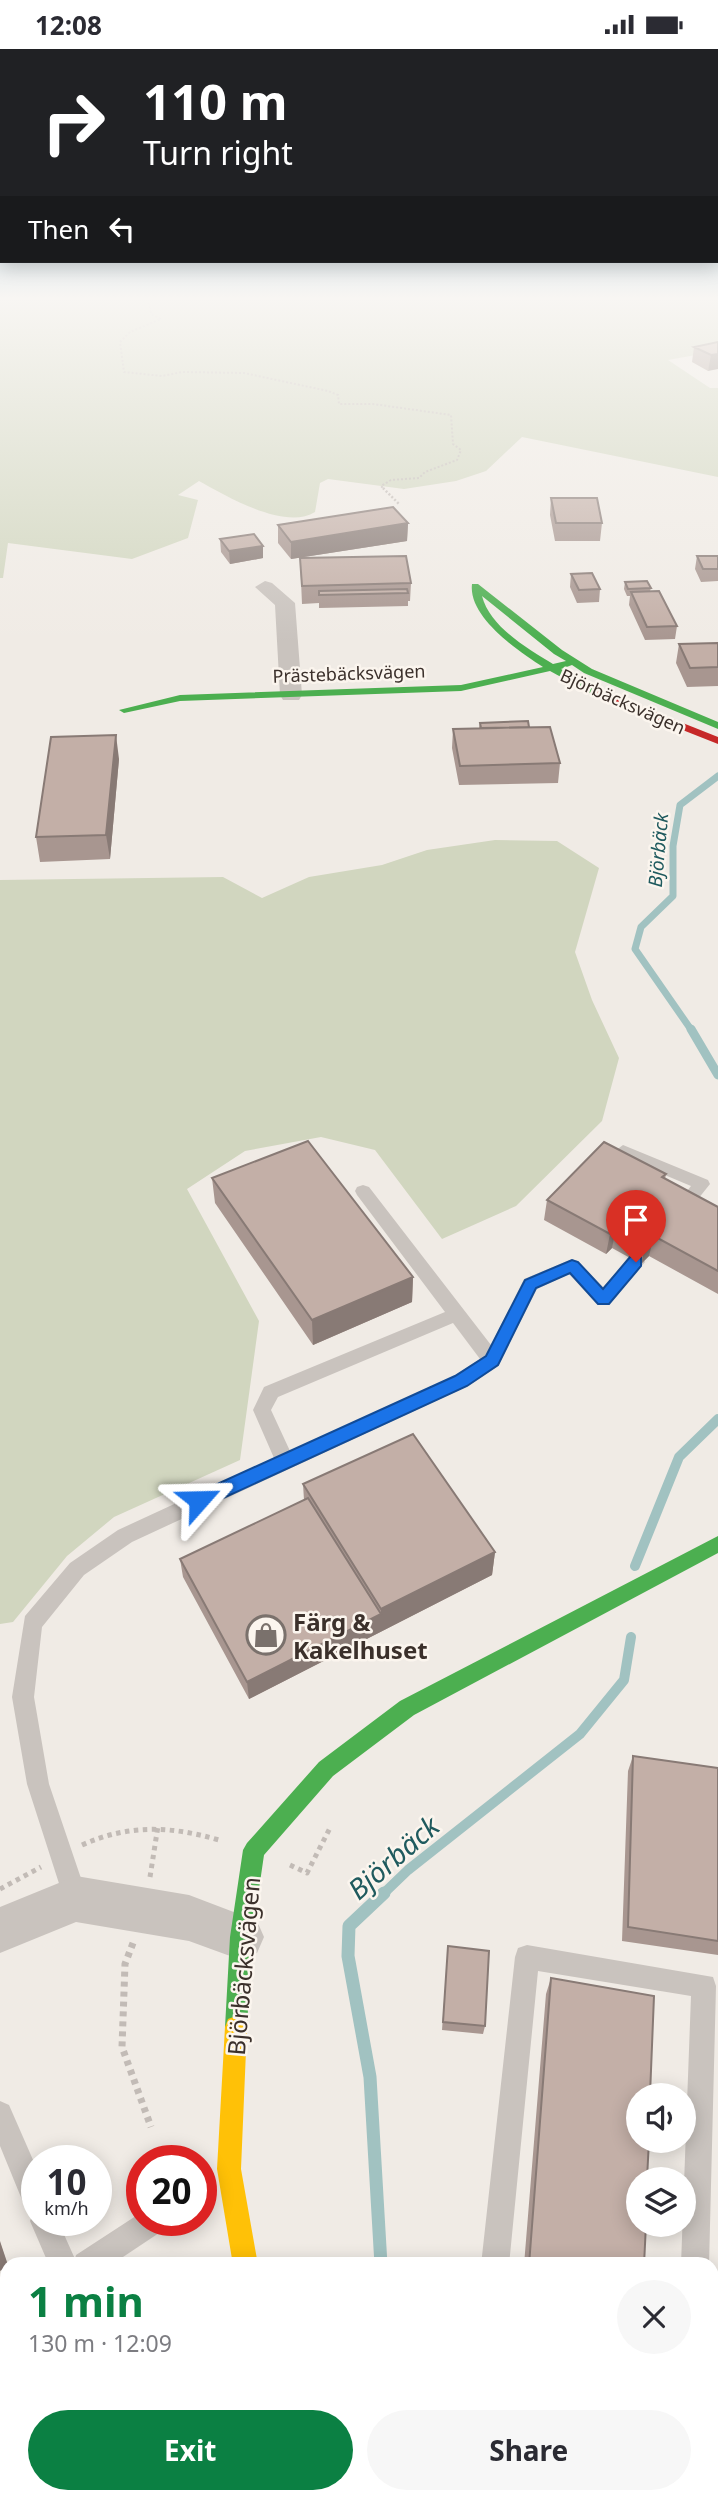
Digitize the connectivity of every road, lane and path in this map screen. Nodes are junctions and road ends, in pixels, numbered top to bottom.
1 (441, 414) edge
2 (399, 504) dead end
3 (265, 587) dead end
4 (573, 663) junction
5 (551, 669) junction
6 (291, 695) junction
7 (124, 710) dead end
8 (718, 726) edge
9 (718, 741) edge
10 (623, 1151) edge
11 (363, 1191) dead end
12 (680, 1210) edge
13 (636, 1262) dead end
14 (458, 1314) junction
15 (492, 1361) junction
16 (285, 1461) junction
17 (718, 1544) edge
18 (158, 1826) junction
19 (254, 1850) junction
20 (63, 1855) junction
21 (307, 1873) dead end
22 (0, 1889) edge
23 (76, 1899) junction
24 (145, 1909) junction
25 (0, 1930) edge
26 (241, 1937) junction
27 (0, 2114) edge
28 (151, 2127) dead end
29 (21, 2164) edge
30 (229, 2169) junction
31 (217, 2177) edge
32 (50, 2236) edge
33 (130, 2236) edge
34 (60, 2257) edge
35 (98, 2257) edge
36 (245, 2257) edge
37 (496, 2257) edge
38 (695, 2257) edge

1 - 2 path
3 - 6 street
4 - 5 street, Prästebäcksvägen
4 - 5 street, Björbäcksvägen
4 - 8 street, Björbäcksvägen
5 - 6 street, Prästebäcksvägen
5 - 9 street, Björbäcksvägen
6 - 7 street, Prästebäcksvägen
10 - 12 lane
11 - 14 lane
13 - 15 lane
14 - 15 lane
14 - 16 lane
15 - 16 lane
16 - 20 lane
17 - 19 street, Björbäcksvägen
18 - 19 path
18 - 20 path
18 - 24 path
19 - 21 path
19 - 26 street, Björbäcksvägen
20 - 22 path
20 - 23 lane
23 - 24 street
23 - 25 street
24 - 26 street
24 - 28 path
26 - 30 street, Björbäcksvägen
27 - 29 lane
30 - 31 lane
30 - 36 street, Björbäcksvägen
32 - 34 lane
33 - 35 lane
37 - 38 lane

